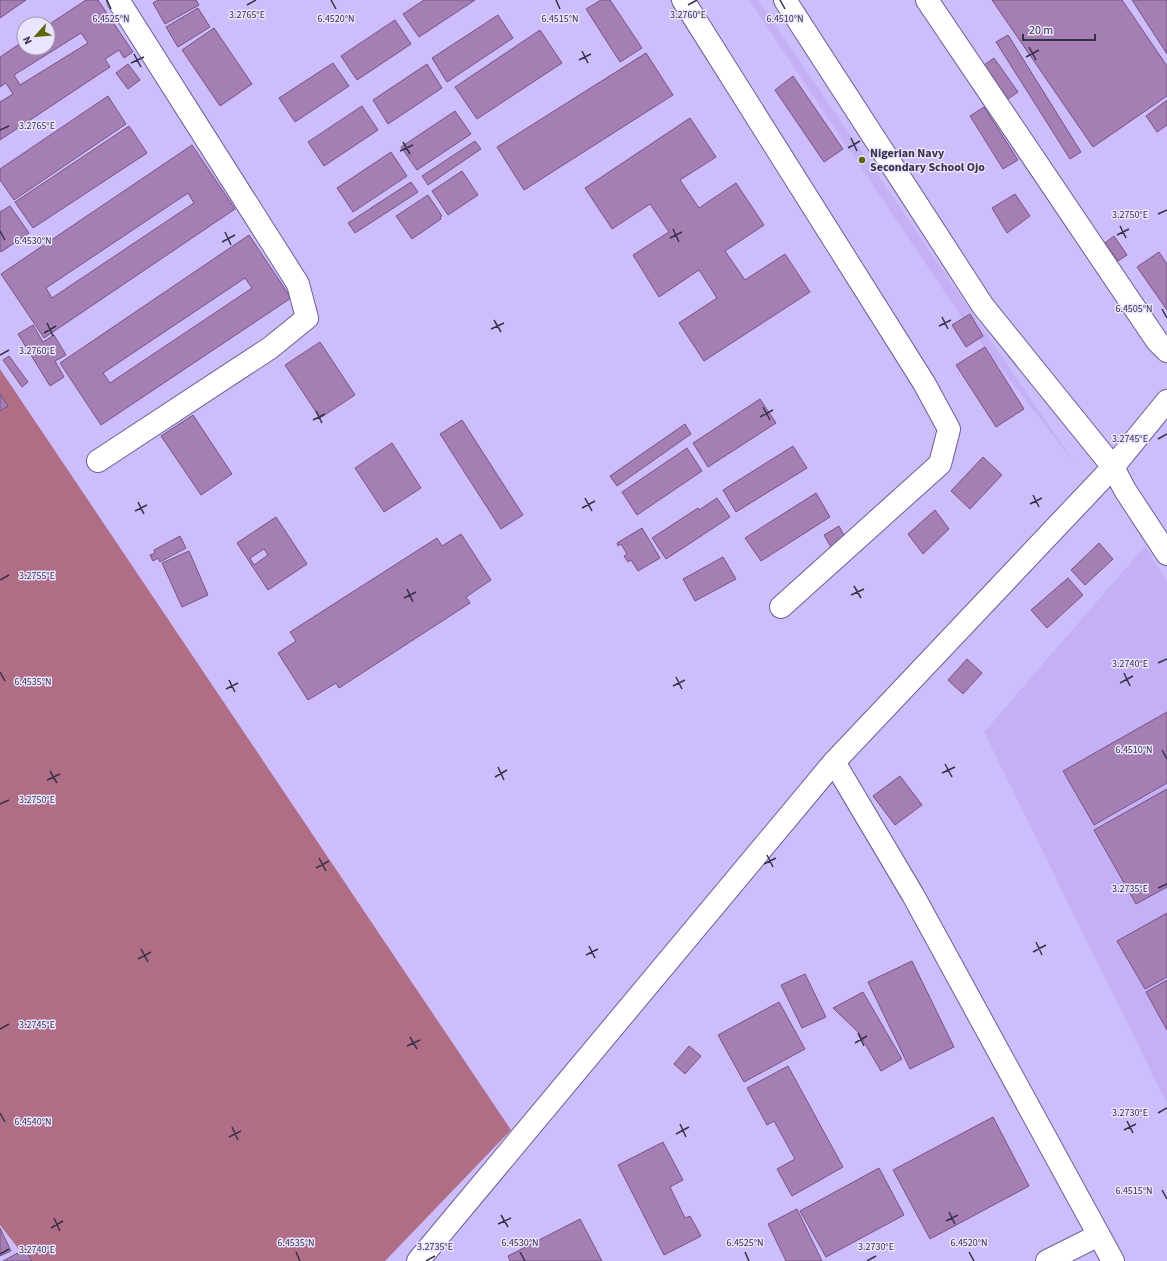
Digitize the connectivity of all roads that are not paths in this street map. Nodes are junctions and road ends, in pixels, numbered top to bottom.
1 (118, 0) edge
2 (683, 0) edge
3 (785, 0) edge
4 (927, 0) edge
5 (1167, 351) edge
6 (1167, 401) edge
7 (98, 461) dead end
8 (1112, 466) junction
9 (1167, 554) edge
10 (781, 607) dead end
11 (834, 762) junction
12 (1099, 1235) junction
13 (418, 1261) edge
14 (1047, 1261) edge
15 (1113, 1261) edge

1 - 7 street
2 - 10 street
3 - 8 street
4 - 5 street
6 - 8 street
8 - 9 street
8 - 11 street
11 - 12 street
11 - 13 street
12 - 14 street
12 - 15 street

